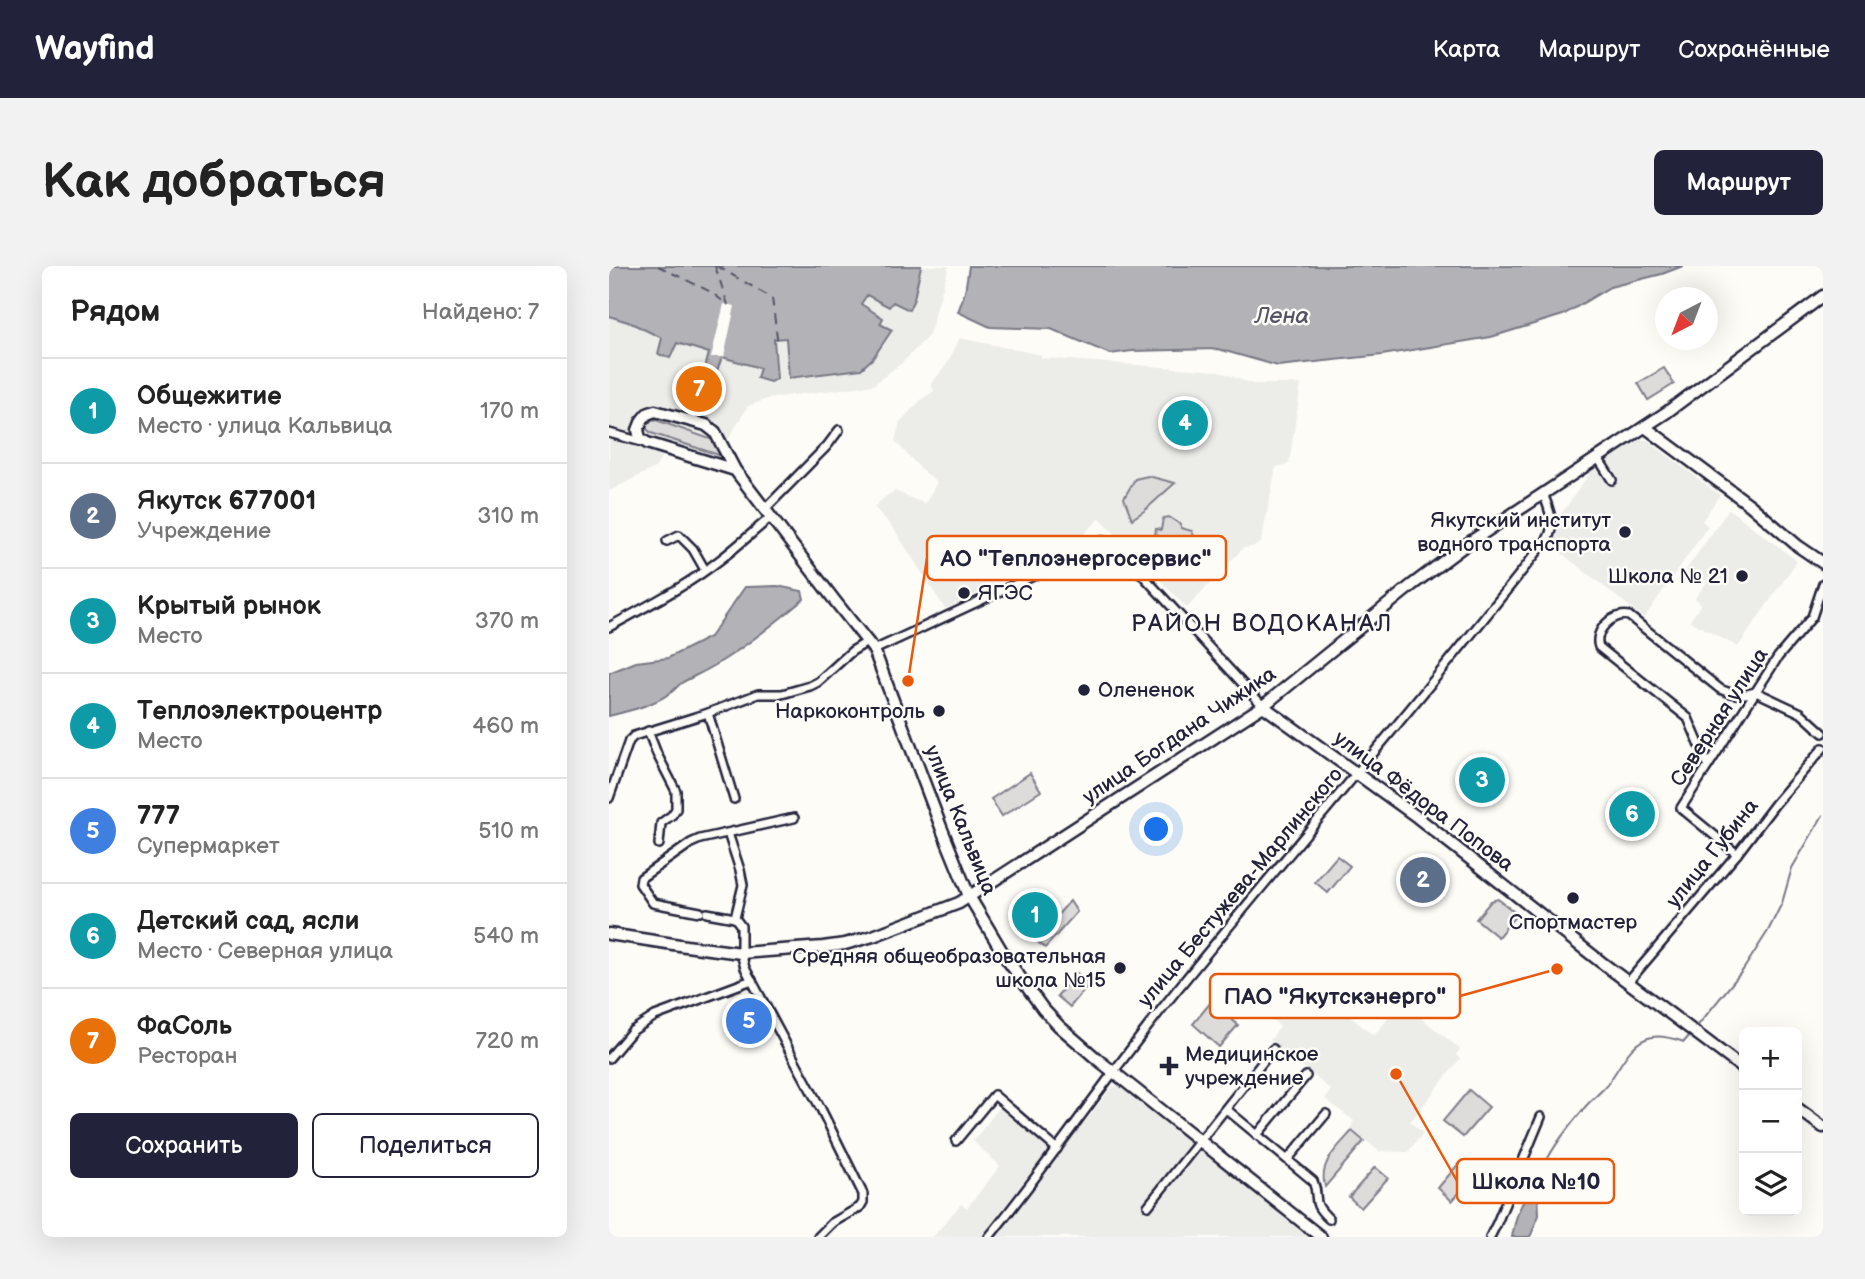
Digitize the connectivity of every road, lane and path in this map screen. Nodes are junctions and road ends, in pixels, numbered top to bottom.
1 (1823, 296) edge
2 (1644, 428) junction
3 (839, 430) dead end
4 (609, 433) edge
5 (647, 443) junction
6 (1598, 458) junction
7 (735, 470) junction
8 (1612, 480) dead end
9 (1543, 492) junction
10 (768, 513) junction
11 (667, 541) dead end
12 (1823, 563) edge
13 (705, 570) junction
14 (1823, 584) edge
15 (609, 627) edge
16 (871, 646) junction
17 (1756, 692) junction
18 (1263, 706) junction
19 (708, 713) junction
20 (648, 731) junction
21 (1823, 733) edge
22 (1823, 748) edge
23 (1708, 765) junction
24 (1357, 774) junction
25 (609, 798) edge
26 (734, 799) dead end
27 (794, 818) dead end
28 (728, 834) junction
29 (659, 844) dead end
30 (1737, 853) junction
31 (969, 896) junction
32 (735, 918) junction
33 (609, 934) edge
34 (741, 953) junction
35 (752, 980) junction
36 (1629, 981) junction
37 (1273, 1049) dead end
38 (609, 1058) edge
39 (1739, 1065) edge
40 (1113, 1071) junction
41 (1306, 1076) dead end
42 (1226, 1109) junction
43 (1802, 1112) edge
44 (1327, 1114) dead end
45 (1541, 1117) dead end
46 (1823, 1127) edge
47 (1257, 1135) junction
48 (956, 1141) dead end
49 (1200, 1141) junction
50 (1057, 1149) junction
51 (1288, 1159) junction
52 (1148, 1206) dead end
53 (1329, 1219) dead end
54 (818, 1237) edge
55 (989, 1237) edge
56 (1321, 1237) edge
57 (1490, 1237) edge

1 - 2 street, улица Богдана Чижика
2 - 6 street, улица Богдана Чижика
2 - 12 street
3 - 10 street
4 - 5 street
5 - 7 street
5 - 7 street, улица Кальвица
6 - 8 street
6 - 9 street, улица Богдана Чижика
7 - 10 street, улица Кальвица
9 - 18 street, улица Богдана Чижика
9 - 24 street, улица Бестужева-Марлинского
10 - 13 street
10 - 16 street, улица Кальвица
11 - 13 street
13 - 15 street
14 - 17 street, Северная улица
16 - 18 street, улица Фёдора Попова
16 - 19 street
16 - 31 street, улица Кальвица
17 - 21 street
17 - 23 street, Северная улица
17 - 23 street
18 - 24 street, улица Фёдора Попова
18 - 31 street, улица Богдана Чижика
19 - 20 street
19 - 26 street
20 - 25 street
20 - 29 street
22 - 30 street, улица Губина
23 - 30 street, Северная улица
24 - 36 street, улица Фёдора Попова
24 - 40 street, улица Бестужева-Марлинского
27 - 28 street
28 - 32 street
28 - 32 street
30 - 36 street, улица Губина
31 - 34 street, улица Богдана Чижика
31 - 40 street, улица Кальвица
32 - 34 street
33 - 34 street, улица Богдана Чижика
34 - 35 street
35 - 38 street
35 - 54 street
36 - 39 street, улица Фёдора Попова
37 - 42 street
40 - 49 street, улица Кальвица
40 - 50 street, улица Бестужева-Марлинского
41 - 47 street
42 - 47 street
42 - 49 street
43 - 46 street
44 - 51 street
45 - 57 street
47 - 51 street
48 - 50 street
49 - 52 street
49 - 56 street, улица Кальвица
50 - 55 street, улица Бестужева-Марлинского
51 - 53 street

